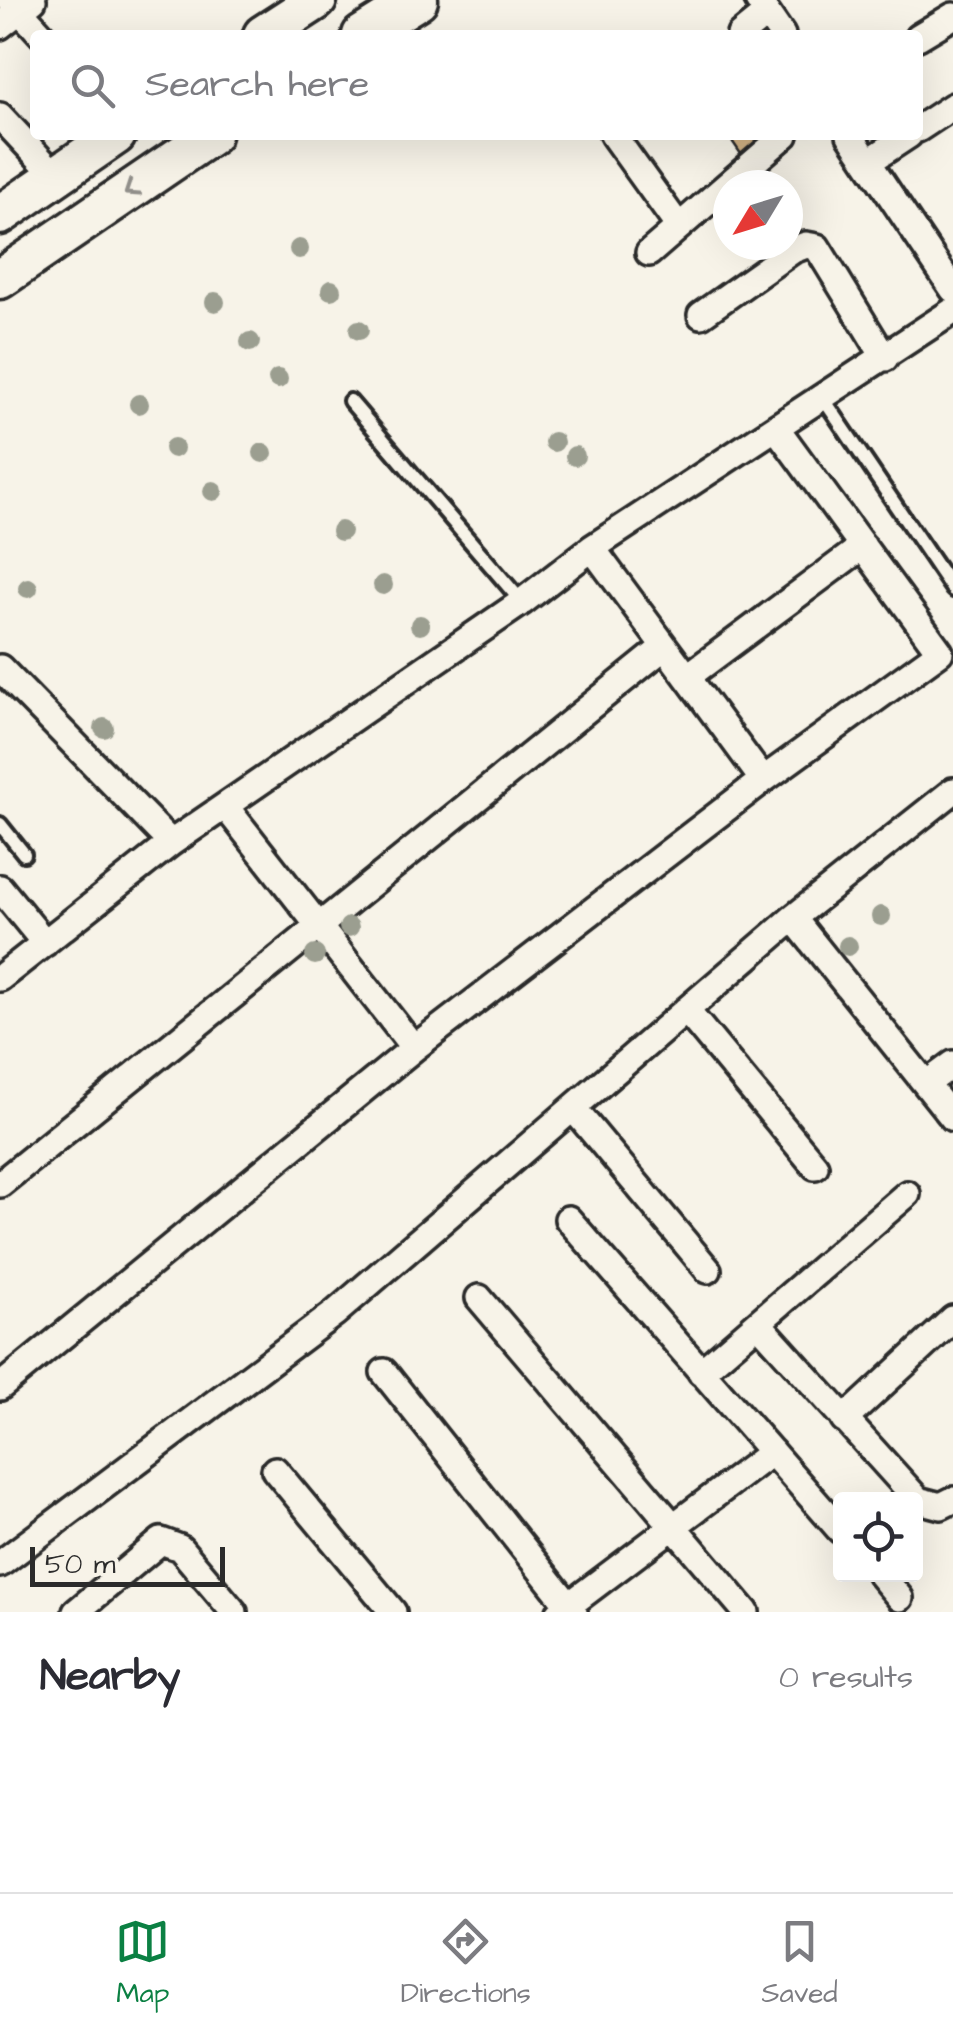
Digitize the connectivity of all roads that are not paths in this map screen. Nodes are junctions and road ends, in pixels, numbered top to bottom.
1 (418, 0) edge
2 (763, 7) edge
3 (15, 9) edge
4 (953, 16) edge
5 (37, 30) edge
6 (370, 30) edge
7 (744, 30) edge
8 (779, 30) edge
9 (923, 34) edge
10 (953, 106) edge
11 (0, 116) edge
12 (923, 126) edge
13 (109, 140) edge
14 (204, 140) edge
15 (618, 140) edge
16 (779, 140) edge
17 (853, 140) edge
18 (902, 140) edge
19 (868, 162) junction
20 (56, 176) junction
21 (0, 215) edge
22 (679, 227) junction
23 (649, 253) dead end
24 (0, 279) edge
25 (953, 289) edge
26 (953, 311) edge
27 (701, 315) dead end
28 (884, 358) junction
29 (823, 398) junction
30 (350, 401) dead end
31 (777, 429) junction
32 (863, 546) junction
33 (592, 548) junction
34 (953, 590) edge
35 (522, 602) junction
36 (664, 647) junction
37 (0, 668) edge
38 (687, 677) junction
39 (763, 780) junction
40 (953, 791) edge
41 (225, 806) junction
42 (0, 824) edge
43 (171, 843) junction
44 (24, 854) dead end
45 (0, 888) edge
46 (794, 918) junction
47 (318, 926) junction
48 (45, 942) junction
49 (0, 978) edge
50 (686, 1010) junction
51 (414, 1048) junction
52 (953, 1064) edge
53 (926, 1084) junction
54 (573, 1108) junction
55 (953, 1118) edge
56 (815, 1166) dead end
57 (0, 1184) edge
58 (907, 1194) dead end
59 (568, 1219) dead end
60 (708, 1270) dead end
61 (479, 1298) dead end
62 (953, 1319) edge
63 (758, 1323) junction
64 (384, 1372) dead end
65 (701, 1372) junction
66 (0, 1387) edge
67 (844, 1420) junction
68 (772, 1452) junction
69 (275, 1470) dead end
70 (953, 1500) edge
71 (833, 1522) edge
72 (672, 1527) junction
73 (0, 1564) edge
74 (887, 1582) edge
75 (900, 1598) dead end
76 (567, 1610) edge
77 (76, 1612) edge
78 (234, 1612) edge
79 (392, 1612) edge
80 (746, 1612) edge

1 - 6 main road
2 - 7 street
2 - 8 street
3 - 5 street
4 - 9 street
10 - 12 street
11 - 20 street
13 - 20 main road
14 -> 24 main road
15 - 22 street
16 - 22 street
17 - 19 street
18 - 19 street
19 - 25 street
20 - 21 main road
22 - 23 street
26 - 28 street
27 - 28 street
28 - 29 street
29 - 31 street
29 - 34 lane
30 - 35 lane
31 - 32 street
31 - 33 street
32 - 38 street
32 - 39 street
33 - 35 street
33 - 36 street
35 - 41 street
36 - 38 street
36 - 47 street
37 - 43 street
38 - 39 street
39 - 51 street
40 - 46 street
41 - 43 street
41 - 47 street
42 - 44 lane
43 - 48 street
45 - 48 street
46 - 50 street
46 - 53 street
47 - 51 street
47 - 57 street
48 - 49 street
50 - 54 street
50 - 56 street
51 - 66 street
52 - 53 street
53 - 55 street
54 - 60 street
54 - 73 street
58 - 63 street
59 - 65 street
61 - 72 street
62 - 67 street
63 - 65 street
63 - 67 street
64 - 76 street
65 - 68 street
67 - 70 street
68 - 71 street
68 - 72 street
69 - 79 street
72 - 76 street
72 - 80 street
74 - 75 street
77 - 78 street

